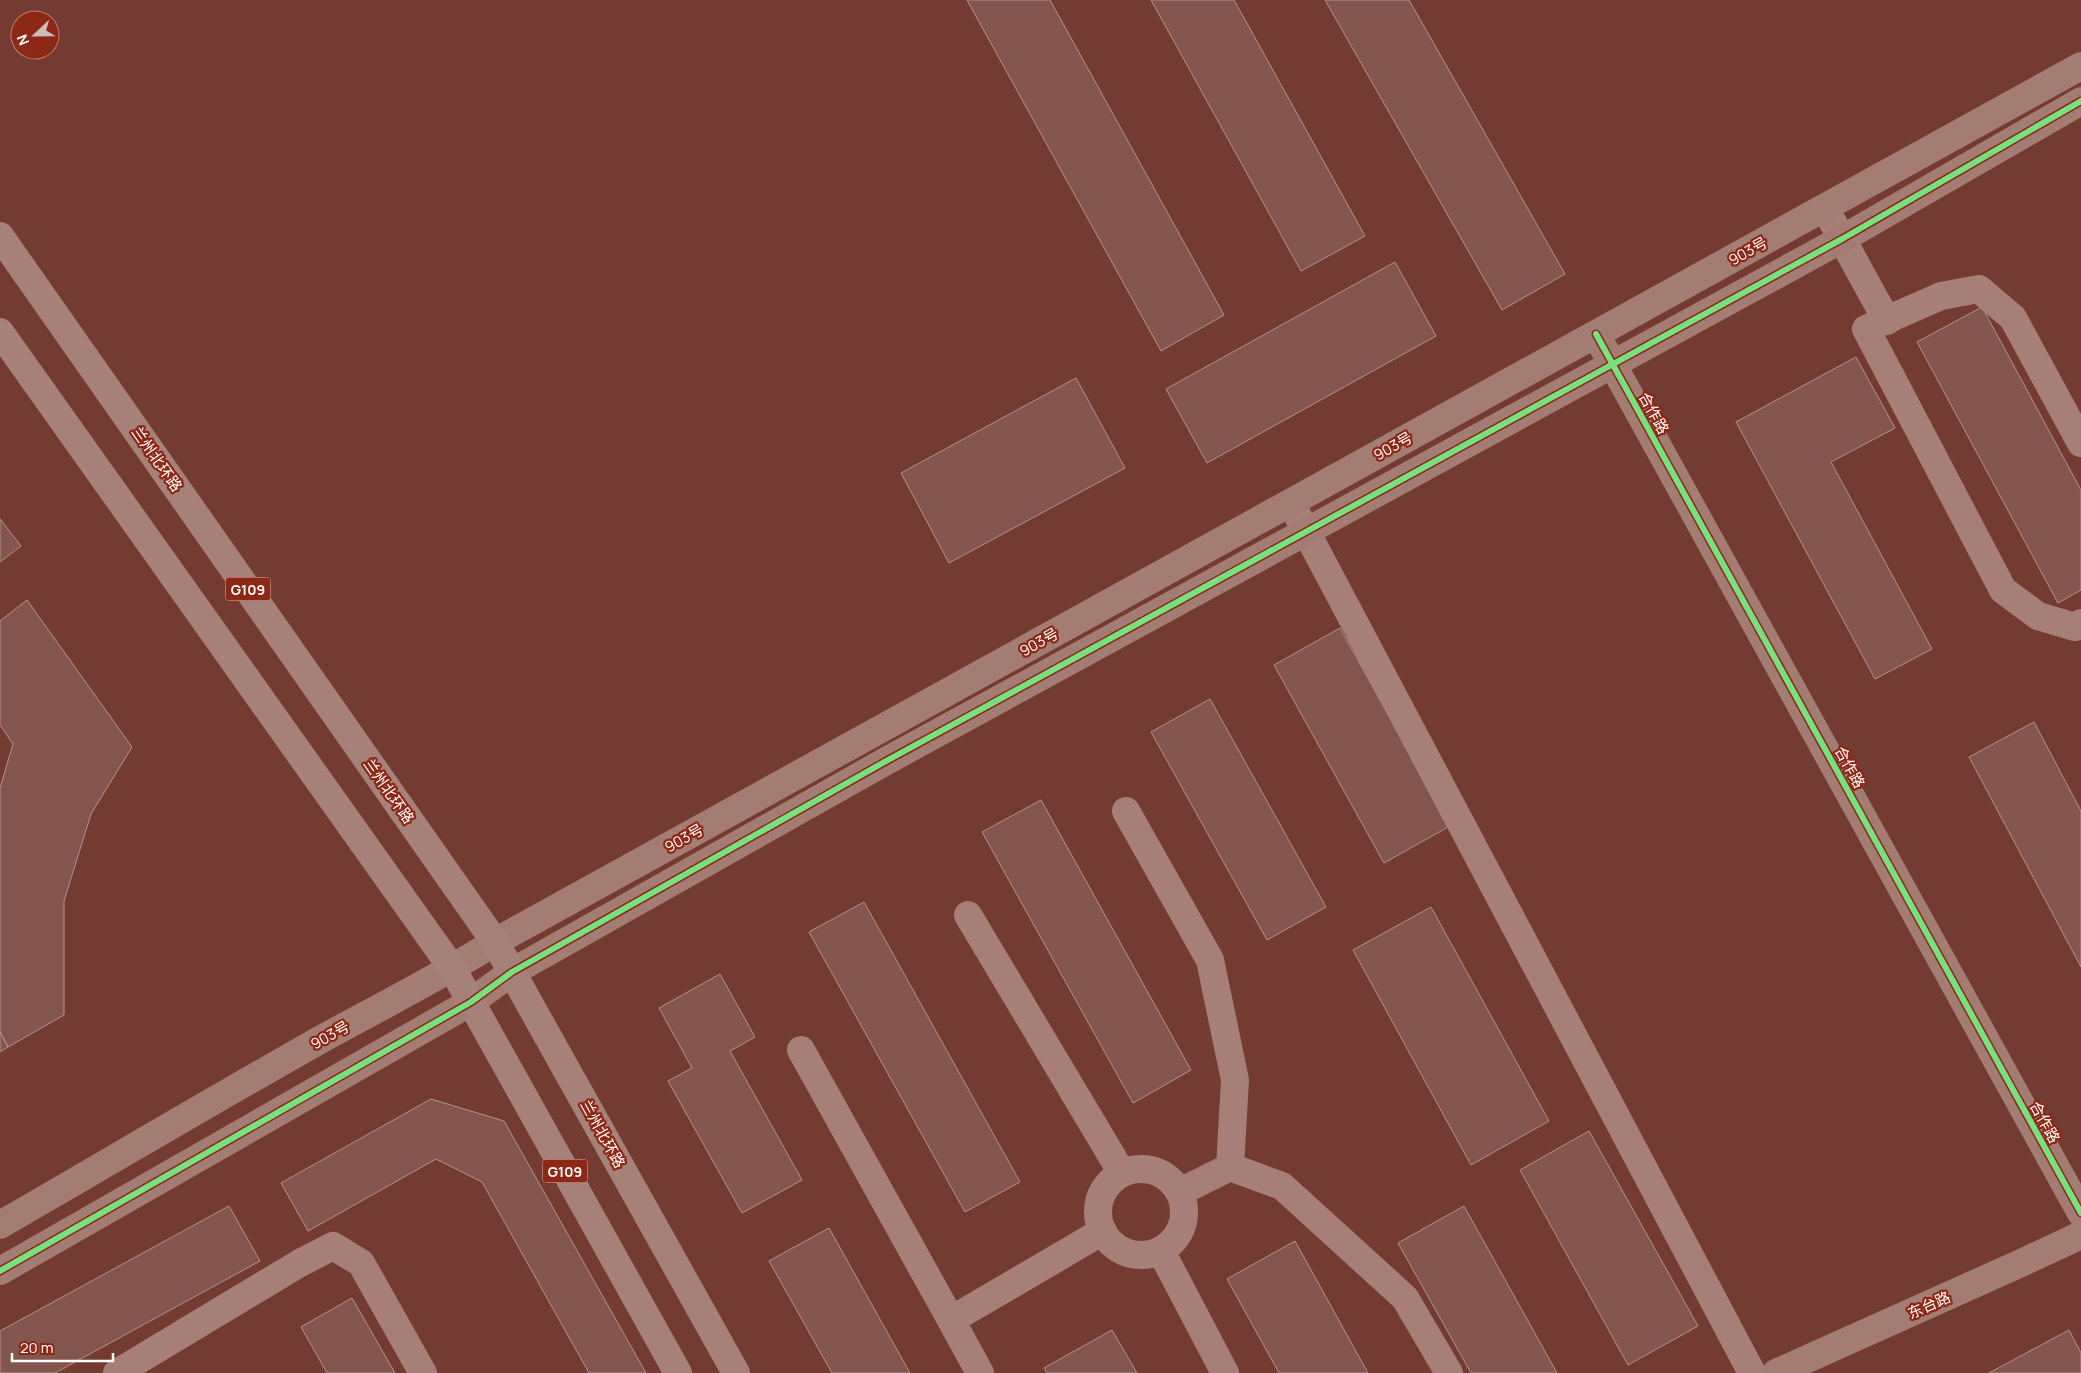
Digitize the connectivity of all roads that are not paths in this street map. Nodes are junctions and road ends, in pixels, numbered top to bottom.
1 (2081, 66) edge
2 (2081, 101) edge
3 (1825, 208) junction
4 (0, 236) edge
5 (1842, 239) junction
6 (1887, 321) junction
7 (0, 332) edge
8 (1596, 334) junction
9 (1612, 363) junction
10 (2081, 443) edge
11 (1291, 503) junction
12 (1307, 532) junction
13 (2081, 623) edge
14 (1126, 811) dead end
15 (968, 915) dead end
16 (496, 942) junction
17 (452, 968) junction
18 (512, 972) junction
19 (471, 1002) junction
20 (801, 1050) dead end
21 (1230, 1167) junction
22 (1122, 1174) junction
23 (1180, 1192) junction
24 (2081, 1214) edge
25 (0, 1225) edge
26 (1103, 1231) junction
27 (2081, 1235) edge
28 (1161, 1251) junction
29 (0, 1271) edge
30 (951, 1320) junction
31 (117, 1373) edge
32 (423, 1373) edge
33 (678, 1373) edge
34 (736, 1373) edge
35 (980, 1373) edge
36 (1225, 1373) edge
37 (1449, 1373) edge
38 (1752, 1373) edge
39 (1776, 1373) edge

1 - 3 street, 903号
2 - 5 street
3 - 5 street
3 - 8 street, 903号
4 - 16 highway, 兰州北环路 / G109
5 - 6 street
5 - 9 street
6 - 10 street
6 - 13 street
7 - 17 highway, G109
8 - 9 street, 合作路
8 - 11 street, 903号
9 - 12 street
9 - 24 street, 合作路
11 - 12 street
11 - 16 street, 903号
12 - 18 street
12 - 38 street
14 - 21 street
15 - 22 street
16 - 17 street, 903号
16 - 18 highway, 兰州北环路
17 - 19 highway, G109
17 - 25 street, 903号
18 - 19 street
18 - 34 highway, 兰州北环路
19 - 29 street
19 - 33 highway, G109
20 - 30 street
21 - 23 street
21 - 37 street
22 - 23 street
22 - 26 street
23 - 28 street
26 - 28 street
26 - 30 street
27 - 39 street, 东台路
28 - 36 street
30 - 35 street
31 - 32 street

